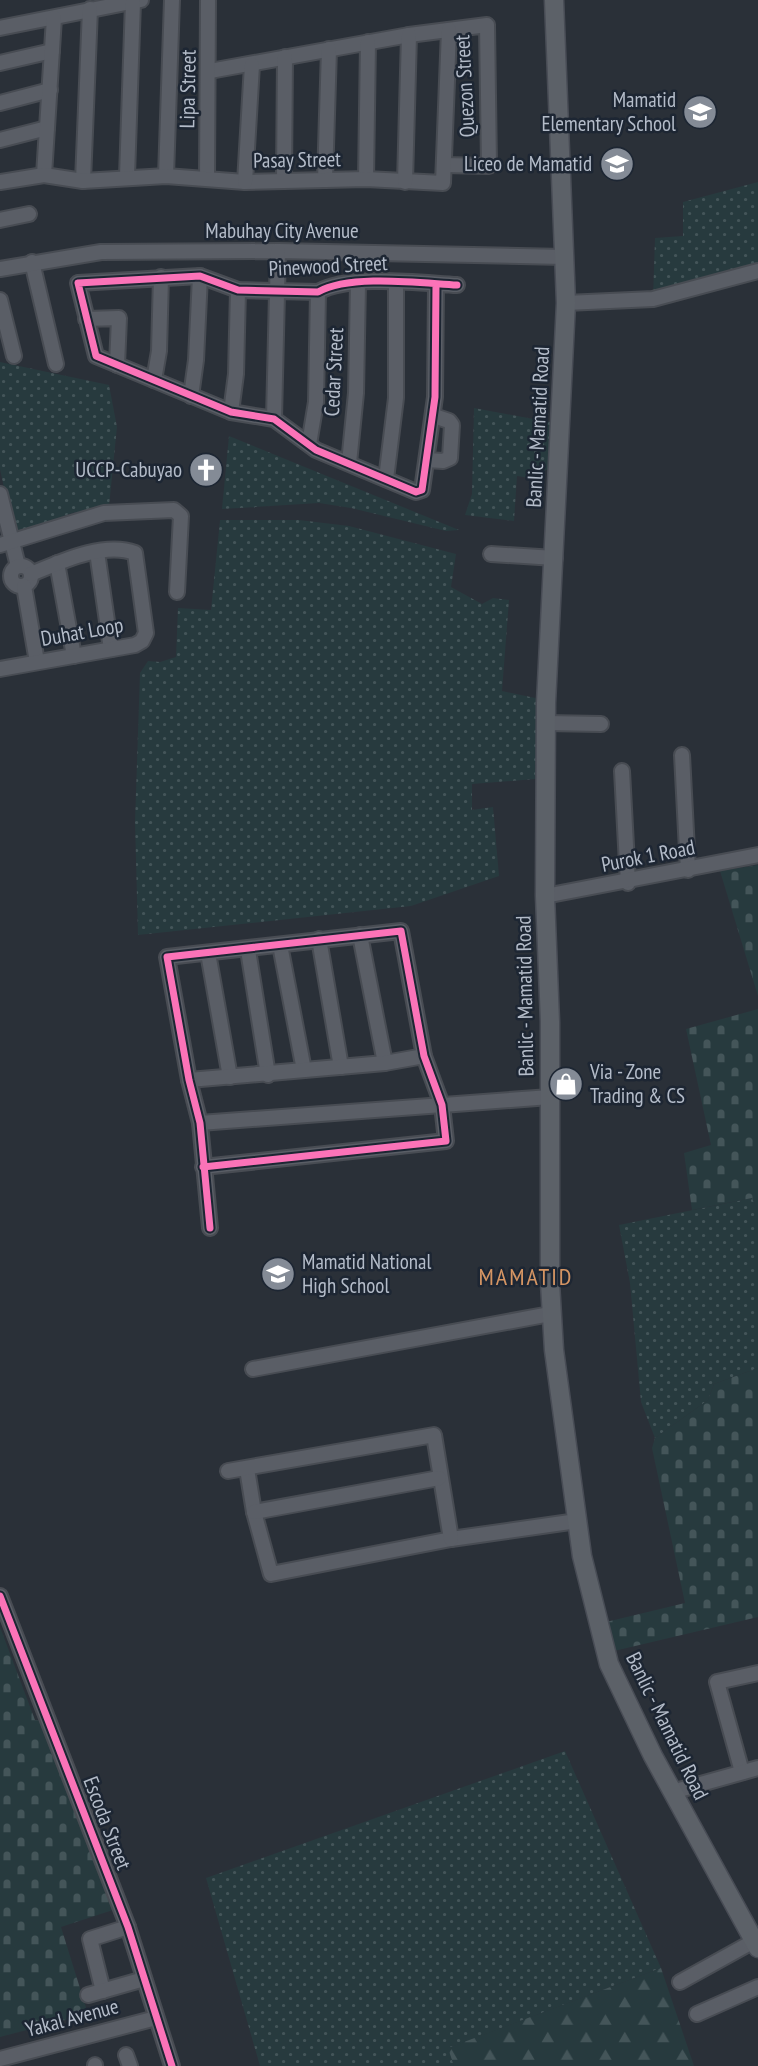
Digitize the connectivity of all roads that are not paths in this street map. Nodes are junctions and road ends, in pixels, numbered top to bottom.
1 (172, 0) edge
2 (208, 0) edge
3 (554, 0) edge
4 (138, 1) edge
5 (90, 9) junction
6 (54, 18) junction
7 (0, 28) edge
8 (449, 30) junction
9 (409, 34) junction
10 (368, 42) junction
11 (329, 49) junction
12 (52, 51) junction
13 (285, 57) junction
14 (0, 63) edge
15 (252, 65) junction
16 (210, 71) junction
17 (50, 90) junction
18 (0, 103) edge
19 (47, 128) junction
20 (0, 141) edge
21 (444, 166) junction
22 (44, 175) junction
23 (127, 176) junction
24 (166, 176) junction
25 (207, 179) junction
26 (284, 179) junction
27 (366, 179) junction
28 (325, 180) junction
29 (83, 181) junction
30 (0, 182) edge
31 (244, 182) junction
32 (405, 182) junction
33 (29, 215) dead end
34 (0, 220) edge
35 (278, 251) junction
36 (564, 257) junction
37 (32, 262) junction
38 (0, 269) edge
39 (758, 271) edge
40 (161, 276) junction
41 (200, 276) junction
42 (358, 283) junction
43 (396, 283) junction
44 (436, 284) junction
45 (457, 285) dead end
46 (238, 290) junction
47 (277, 292) junction
48 (318, 292) junction
49 (0, 300) edge
50 (566, 303) junction
51 (86, 318) junction
52 (14, 356) dead end
53 (57, 364) dead end
54 (117, 365) junction
55 (154, 380) junction
56 (191, 396) junction
57 (231, 412) junction
58 (434, 416) junction
59 (274, 419) junction
60 (309, 444) junction
61 (427, 460) junction
62 (349, 463) junction
63 (386, 478) junction
64 (0, 494) edge
65 (5, 543) edge
66 (97, 552) junction
67 (491, 554) dead end
68 (555, 558) junction
69 (57, 564) junction
70 (17, 578) edge
71 (177, 592) dead end
72 (111, 649) junction
73 (74, 656) junction
74 (37, 662) junction
75 (0, 669) edge
76 (546, 723) junction
77 (601, 724) dead end
78 (682, 755) dead end
79 (622, 771) dead end
80 (758, 855) edge
81 (688, 870) junction
82 (628, 883) junction
83 (545, 896) junction
84 (360, 935) junction
85 (319, 939) junction
86 (280, 945) junction
87 (248, 950) junction
88 (208, 953) junction
89 (424, 1056) junction
90 (385, 1063) junction
91 (341, 1067) junction
92 (304, 1070) junction
93 (268, 1075) junction
94 (230, 1077) junction
95 (189, 1080) junction
96 (550, 1097) junction
97 (442, 1105) junction
98 (200, 1124) junction
99 (203, 1167) junction
100 (210, 1228) dead end
101 (550, 1314) junction
102 (253, 1369) dead end
103 (247, 1469) junction
104 (228, 1471) dead end
105 (439, 1478) junction
106 (254, 1512) junction
107 (577, 1521) junction
108 (451, 1539) junction
109 (0, 1596) edge
110 (758, 1673) edge
111 (758, 1768) edge
112 (742, 1772) junction
113 (672, 1792) junction
114 (128, 1927) junction
115 (756, 1945) edge
116 (144, 1979) junction
117 (680, 1982) dead end
118 (758, 1987) edge
119 (103, 1991) junction
120 (88, 1995) dead end
121 (697, 2014) dead end
122 (156, 2018) junction
123 (0, 2059) edge
124 (172, 2066) edge

1 - 24 street
2 - 16 street, Lipa Street
3 - 36 main road, Banlic - Mamatid Road
4 - 5 street
4 - 23 street
5 - 6 street
5 - 29 street
6 - 7 street
6 - 12 street
8 - 9 street, Quezon Street
8 - 21 street
8 - 21 street, Quezon Street
9 - 10 street, Quezon Street
9 - 32 street
10 - 11 street, Quezon Street
10 - 27 street
11 - 13 street, Quezon Street
11 - 28 street
12 - 14 street
12 - 17 street
13 - 15 street, Quezon Street
13 - 26 street
15 - 16 street, Quezon Street
15 - 31 street
16 - 25 street, Lipa Street
17 - 18 street
17 - 19 street
19 - 20 street
19 - 22 street
21 - 32 street, Pasay Street
22 - 29 street, Pasay Street
22 - 30 street, Pasay Street
23 - 24 street, Pasay Street
23 - 29 street, Pasay Street
24 - 25 street, Pasay Street
25 - 31 street, Pasay Street
26 - 28 street, Pasay Street
26 - 31 street, Pasay Street
27 - 28 street, Pasay Street
27 - 32 street, Pasay Street
33 - 34 street
35 - 36 street, Mabuhay City Avenue
35 - 37 street, Mabuhay City Avenue
35 - 47 street
36 - 50 main road, Banlic - Mamatid Road
37 - 38 street, Mabuhay City Avenue
37 - 53 street
39 - 50 street
40 - 41 street, Pinewood Street
40 - 51 street, Pinewood Street
40 - 55 street
41 - 46 street, Pinewood Street
41 - 56 street
42 - 43 street, Pinewood Street
42 - 48 street, Pinewood Street
42 - 62 street, Cedar Street
43 - 44 street, Pinewood Street
43 - 63 street
44 - 45 street, Pinewood Street
44 - 58 street
46 - 47 street, Pinewood Street
46 - 57 street
47 - 48 street, Pinewood Street
47 - 59 street
48 - 60 street
49 - 52 street
50 - 68 main road, Banlic - Mamatid Road
51 - 54 street
51 - 54 street
54 - 55 street
55 - 56 street
56 - 57 street
57 - 59 street
58 - 61 street
58 - 61 street
59 - 60 street
60 - 62 street
61 - 63 street
62 - 63 street
64 - 65 street
65 - 70 street
65 - 71 street
66 - 69 street, Duhat Loop
66 - 72 street
66 - 72 street, Duhat Loop
67 - 68 street
68 - 76 main road, Banlic - Mamatid Road
69 - 70 street, Duhat Loop
69 - 73 street
70 - 74 street
72 - 73 street, Duhat Loop
73 - 74 street, Duhat Loop
74 - 75 street, Duhat Loop
76 - 77 street
76 - 83 main road, Banlic - Mamatid Road
78 - 81 street
79 - 82 street
80 - 81 street, Purok 1 Road
81 - 82 street, Purok 1 Road
82 - 83 street, Purok 1 Road
83 - 96 main road, Banlic - Mamatid Road
84 - 85 street
84 - 89 street
84 - 90 street
85 - 86 street
85 - 91 street
86 - 87 street
86 - 92 street
87 - 88 street
87 - 93 street
88 - 94 street
88 - 95 street
89 - 90 street
89 - 97 street
90 - 91 street
91 - 92 street
92 - 93 street
93 - 94 street
94 - 95 street
95 - 98 street
96 - 97 street
96 - 101 main road, Banlic - Mamatid Road
97 - 98 street
97 - 99 street
98 - 99 street
99 - 100 street
101 - 102 street
101 - 107 main road, Banlic - Mamatid Road
103 - 104 street
103 - 105 street
103 - 106 street
105 - 106 street
105 - 108 street
106 - 108 street
107 - 108 street
107 - 113 main road, Banlic - Mamatid Road
109 - 114 street, Escoda Street
110 - 112 street
111 - 112 street
112 - 113 street
113 - 115 main road, Banlic - Mamatid Road
114 - 116 street, Escoda Street
114 - 119 street
115 - 117 street
116 - 119 street
116 - 122 street, Escoda Street
118 - 121 street
119 - 120 street
122 - 123 street, Yakal Avenue
122 - 124 street, Escoda Street

